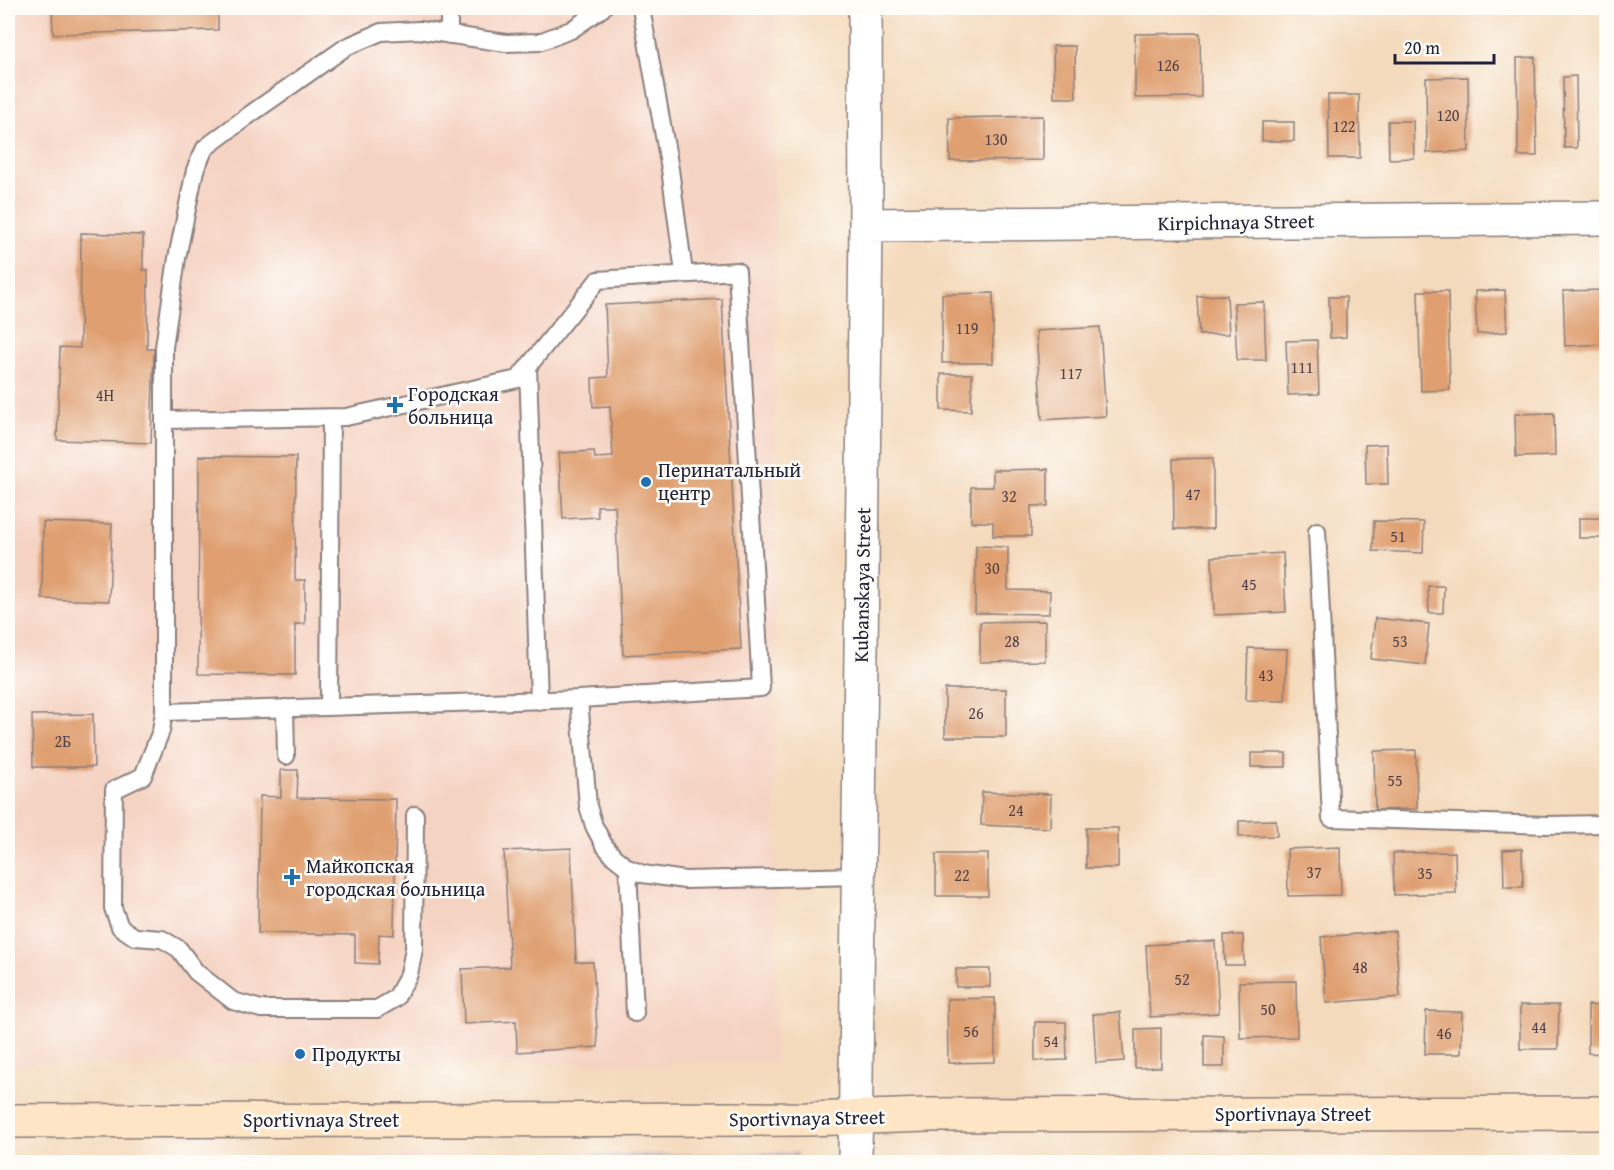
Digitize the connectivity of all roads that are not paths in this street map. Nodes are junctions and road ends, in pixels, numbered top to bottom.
1 (449, 8) edge
2 (603, 8) edge
3 (641, 8) edge
4 (865, 8) edge
5 (449, 35) junction
6 (1606, 218) edge
7 (866, 225) junction
8 (684, 273) junction
9 (528, 366) junction
10 (331, 418) junction
11 (164, 420) junction
12 (1317, 531) dead end
13 (579, 699) junction
14 (538, 701) junction
15 (329, 707) junction
16 (285, 708) junction
17 (164, 712) junction
18 (286, 756) dead end
19 (415, 815) dead end
20 (1606, 824) edge
21 (628, 868) junction
22 (859, 876) junction
23 (635, 1013) dead end
24 (1606, 1113) edge
25 (855, 1118) junction
26 (8, 1121) edge
27 (855, 1162) edge

1 - 5 lane
2 - 5 lane
3 - 8 lane
4 - 7 street, Kubanskaya Street
5 - 11 lane
6 - 7 street, Kirpichnaya Street
7 - 22 street, Kubanskaya Street
8 - 9 lane
8 - 13 lane
9 - 10 lane
9 - 14 lane
10 - 11 lane
10 - 15 lane
11 - 17 lane
12 - 20 lane
13 - 14 lane
13 - 21 lane
14 - 15 lane
15 - 16 lane
16 - 17 lane
16 - 18 lane
17 - 19 lane
21 - 22 lane
21 - 23 lane
22 - 25 street, Kubanskaya Street
24 - 25 main road, Sportivnaya Street
25 - 26 main road, Sportivnaya Street
25 - 27 street, Kubanskaya Street

